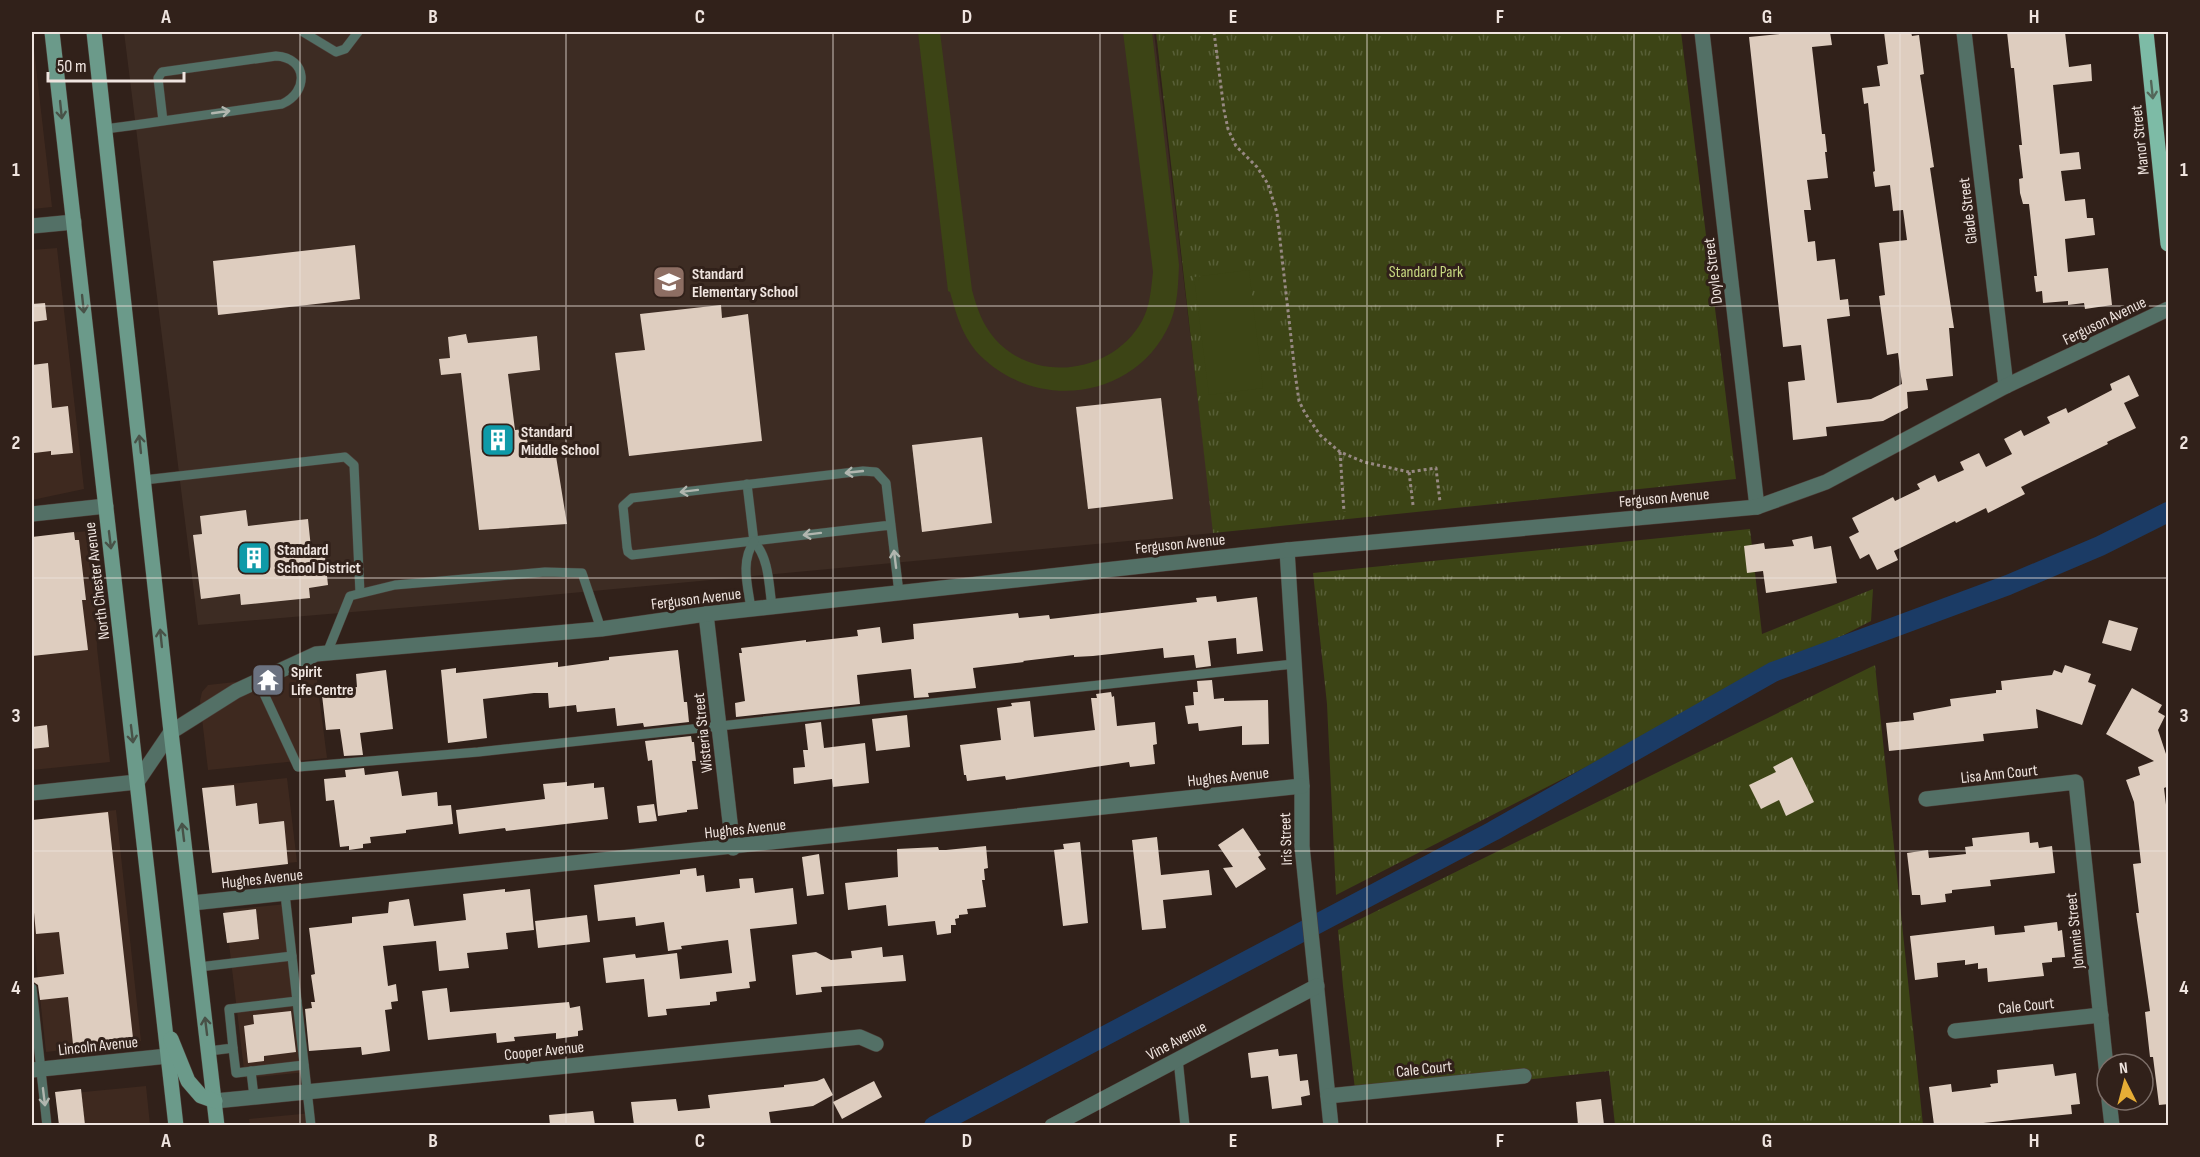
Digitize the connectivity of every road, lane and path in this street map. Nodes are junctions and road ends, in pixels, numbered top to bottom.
1 (52, 32) edge
2 (94, 32) edge
3 (303, 32) edge
4 (358, 32) edge
5 (1214, 32) edge
6 (1702, 32) edge
7 (1964, 32) edge
8 (2146, 32) edge
9 (163, 121) junction
10 (105, 129) junction
11 (74, 222) junction
12 (32, 226) edge
13 (2169, 244) edge
14 (2169, 309) edge
15 (2006, 386) junction
16 (1340, 452) junction
17 (1409, 472) junction
18 (144, 480) junction
19 (747, 484) junction
20 (1440, 502) dead end
21 (1413, 505) dead end
22 (106, 506) junction
23 (1757, 507) junction
24 (1344, 512) dead end
25 (32, 514) edge
26 (891, 525) junction
27 (754, 542) junction
28 (1287, 550) junction
29 (360, 593) junction
30 (899, 593) junction
31 (772, 607) junction
32 (751, 609) junction
33 (706, 614) junction
34 (601, 629) junction
35 (327, 653) junction
36 (1294, 664) junction
37 (258, 681) junction
38 (719, 726) junction
39 (171, 732) junction
40 (137, 782) junction
41 (2076, 782) joint
42 (1302, 786) junction
43 (32, 793) edge
44 (1926, 799) dead end
45 (733, 848) junction
46 (285, 894) junction
47 (192, 903) junction
48 (292, 956) junction
49 (199, 967) junction
50 (1317, 986) junction
51 (32, 988) edge
52 (297, 1001) junction
53 (2101, 1015) junction
54 (164, 1020) junction
55 (1955, 1032) dead end
56 (876, 1044) dead end
57 (233, 1048) junction
58 (209, 1051) junction
59 (2105, 1052) edge
60 (168, 1056) junction
61 (1178, 1059) junction
62 (304, 1065) junction
63 (36, 1069) edge
64 (251, 1071) junction
65 (1524, 1076) dead end
66 (308, 1092) junction
67 (1328, 1096) junction
68 (254, 1097) junction
69 (215, 1101) junction
70 (47, 1125) edge
71 (176, 1125) edge
72 (217, 1125) edge
73 (311, 1125) edge
74 (1052, 1125) edge
75 (1185, 1125) edge
76 (1331, 1125) edge

1 -> 11 main road, North Chester Avenue
2 - 10 main road
3 - 4 lane
5 - 16 path
6 - 23 street, Doyle Street
7 - 15 street, Glade Street
8 -> 13 main road, Manor Street
9 -> 9 lane
9 - 10 lane
18 -> 10 main road
11 - 12 street
11 -> 22 main road, North Chester Avenue
14 - 15 street, Ferguson Avenue
15 - 23 street, Ferguson Avenue
16 - 17 path
16 - 24 path
17 - 20 path
17 - 21 path
18 - 29 lane
39 -> 18 main road
26 -> 19 lane
19 - 27 lane
19 -> 27 lane
22 - 25 street
22 -> 40 main road, North Chester Avenue
23 - 28 street, Ferguson Avenue
26 -> 27 lane
30 -> 26 lane
27 - 31 lane
27 - 32 lane
28 - 30 street, Ferguson Avenue
28 - 36 street, Iris Street
29 - 34 lane
29 - 35 lane
30 - 31 street, Ferguson Avenue
31 - 32 street, Ferguson Avenue
32 - 33 street, Ferguson Avenue
33 - 34 street, Ferguson Avenue
33 - 38 street, Wisteria Street
34 - 35 street, Ferguson Avenue
35 - 37 street, Ferguson Avenue
36 - 38 lane
36 - 42 street, Iris Street
37 - 38 lane
37 - 39 street, Ferguson Avenue
38 - 45 street, Wisteria Street
39 - 40 street
47 -> 39 main road
40 - 43 street
40 - 54 main road, North Chester Avenue
41 - 44 street, Lisa Ann Court
41 - 53 street, Johnnie Street
42 - 45 street, Hughes Avenue
42 - 50 street, Iris Street
45 - 46 street, Hughes Avenue
46 - 47 street, Hughes Avenue
46 - 48 lane
47 - 49 main road
48 - 49 lane
48 - 52 lane
58 -> 49 main road
50 - 61 street, Vine Avenue
50 - 67 street, Iris Street
51 - 63 lane
52 - 57 lane
52 - 62 lane
53 - 55 street, Cale Court
53 - 59 street, Johnnie Street
54 - 60 main road, North Chester Avenue
54 - 69 main road
56 - 66 street, Cooper Avenue
57 - 58 lane
57 - 64 lane
58 - 69 main road
60 - 63 street, Lincoln Avenue
60 - 71 main road, North Chester Avenue
61 - 74 street, Vine Avenue
61 - 75 lane
62 - 64 lane
62 - 66 lane
63 -> 70 lane
64 - 68 lane
65 - 67 street, Cale Court
66 - 68 street, Cooper Avenue
66 - 73 lane
67 - 76 street, Iris Street
68 - 69 street, Cooper Avenue
69 - 72 main road

